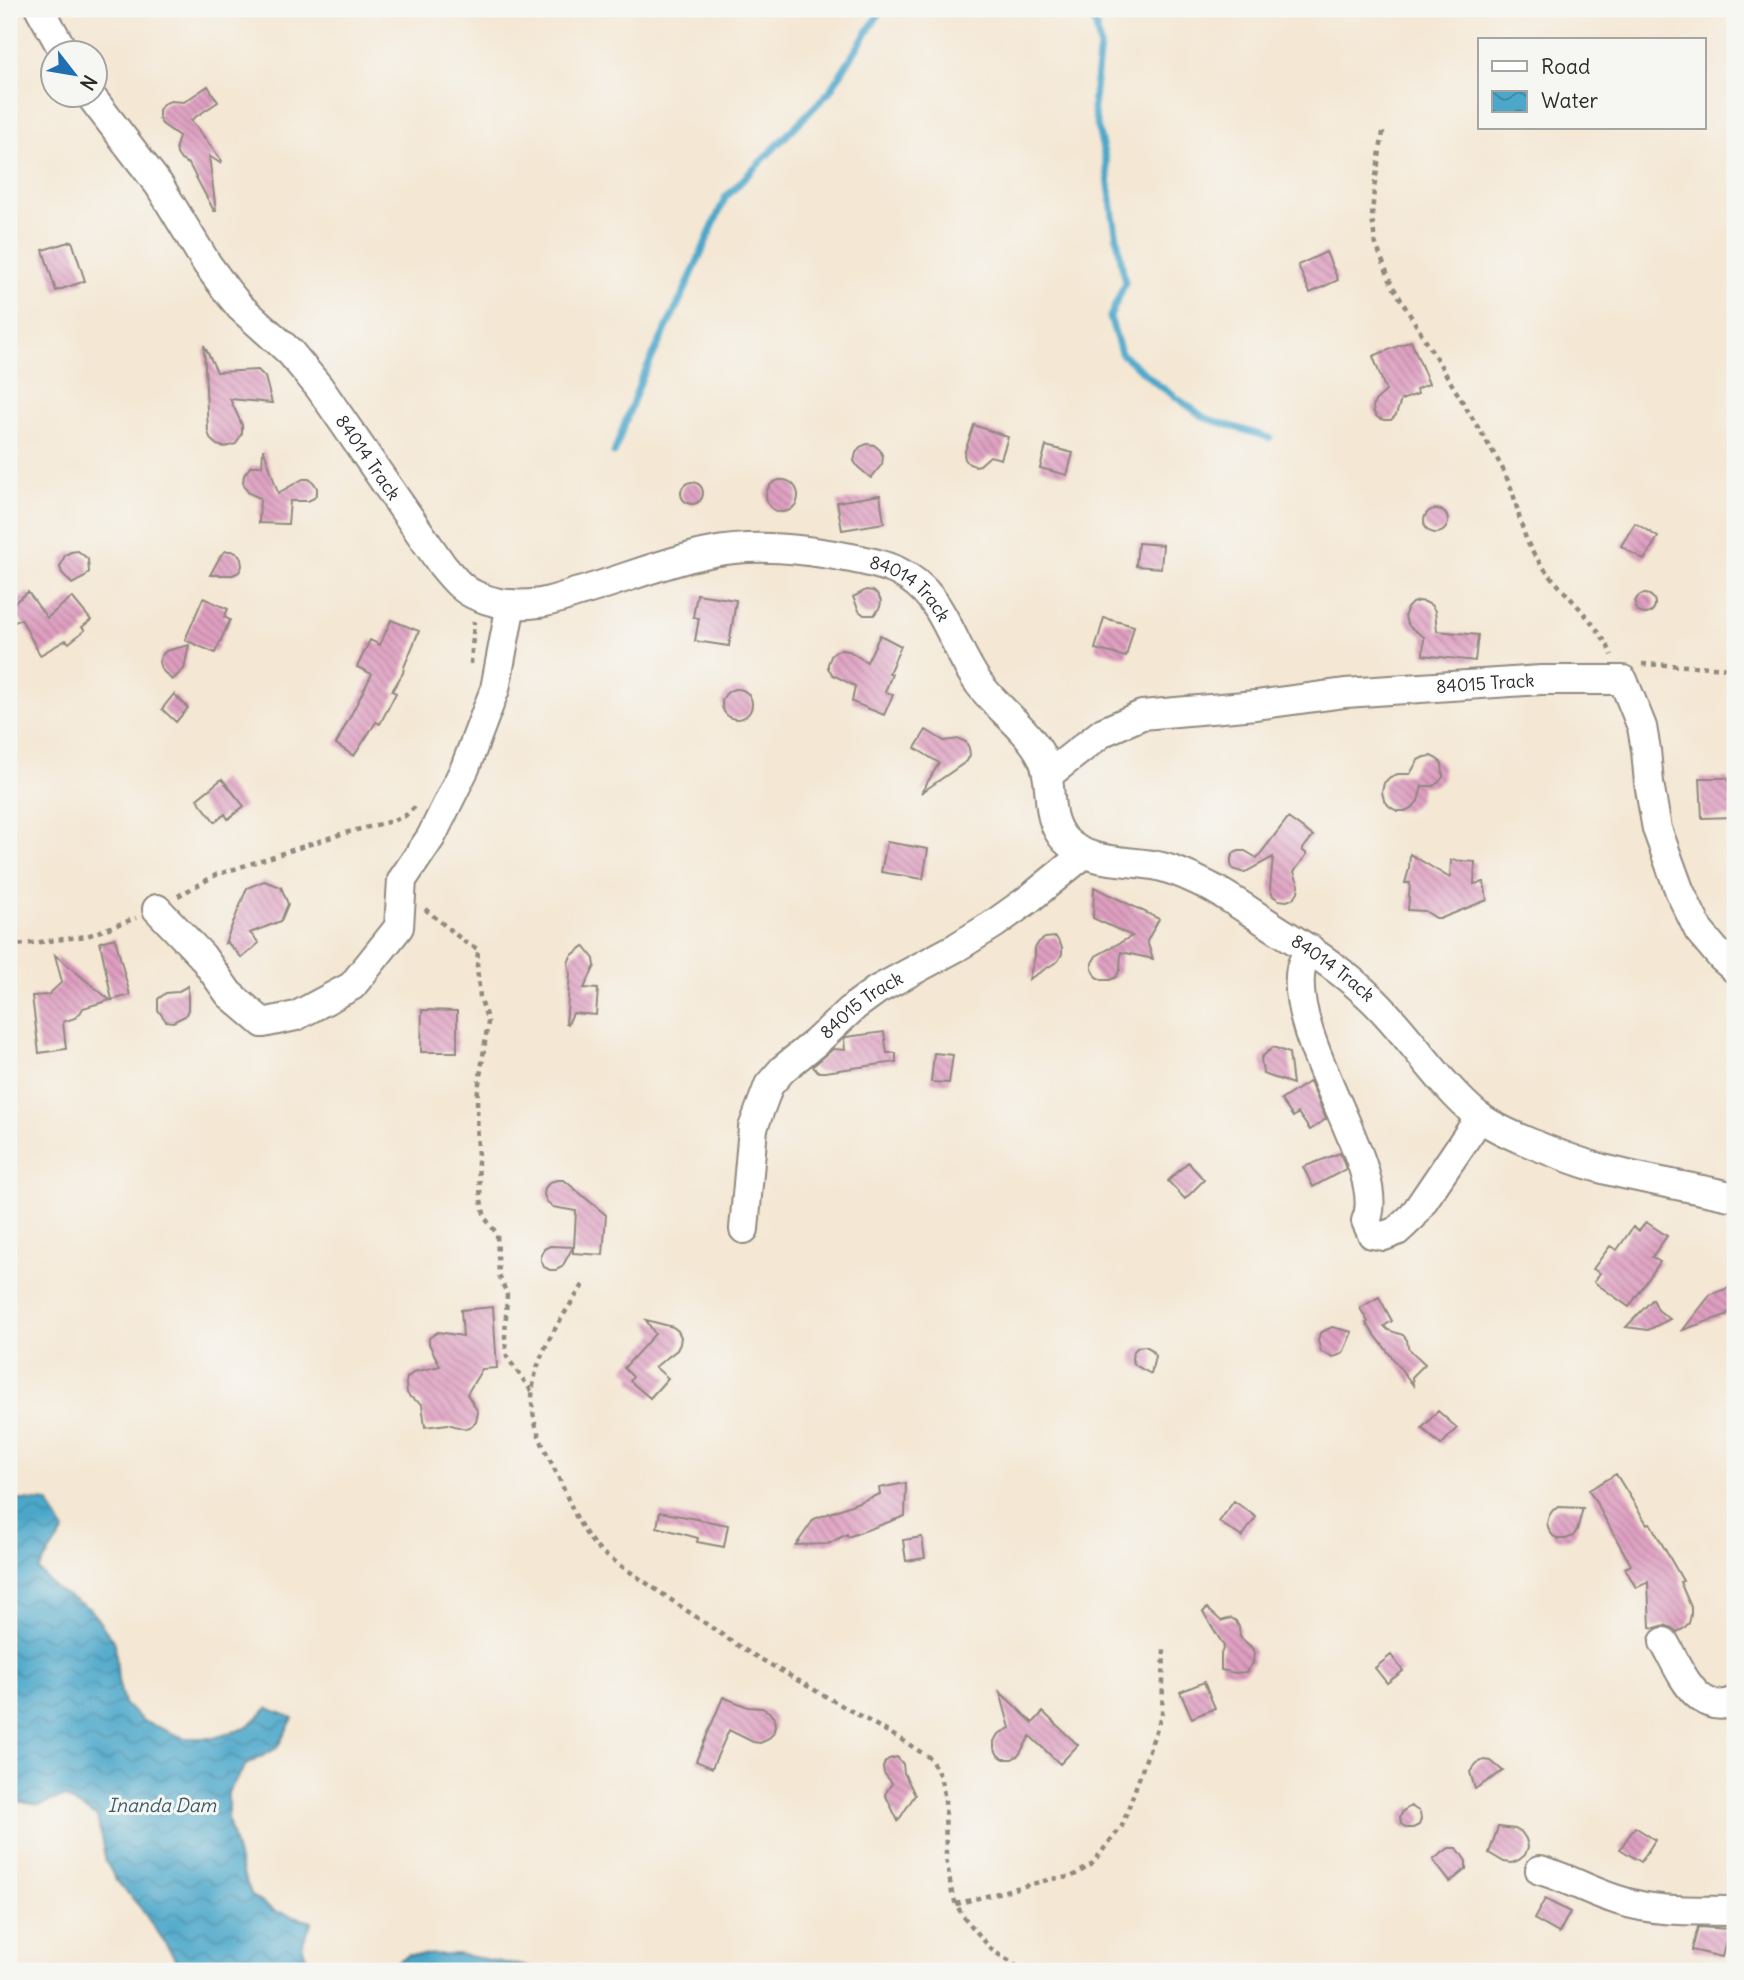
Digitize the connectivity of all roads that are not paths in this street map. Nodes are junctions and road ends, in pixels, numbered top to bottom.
1 (40, 9) edge
2 (56, 38) edge
3 (100, 108) edge
4 (511, 604) junction
5 (1048, 775) junction
6 (1084, 854) junction
7 (157, 909) road end
8 (1310, 949) junction
9 (1735, 968) edge
10 (1480, 1117) junction
11 (1735, 1197) edge
12 (744, 1229) dead end
13 (1664, 1642) dead end
14 (1735, 1701) edge
15 (1540, 1870) dead end
16 (1735, 1911) edge

1 - 2 street
3 - 4 street, 84014 Track
4 - 5 street, 84014 Track
4 - 7 street
5 - 6 street, 84014 Track
5 - 9 street, 84015 Track
6 - 8 street, 84014 Track
6 - 12 street, 84015 Track
8 - 10 street, 84014 Track
8 - 10 street
10 - 11 street, 84014 Track
13 - 14 street
15 - 16 street

